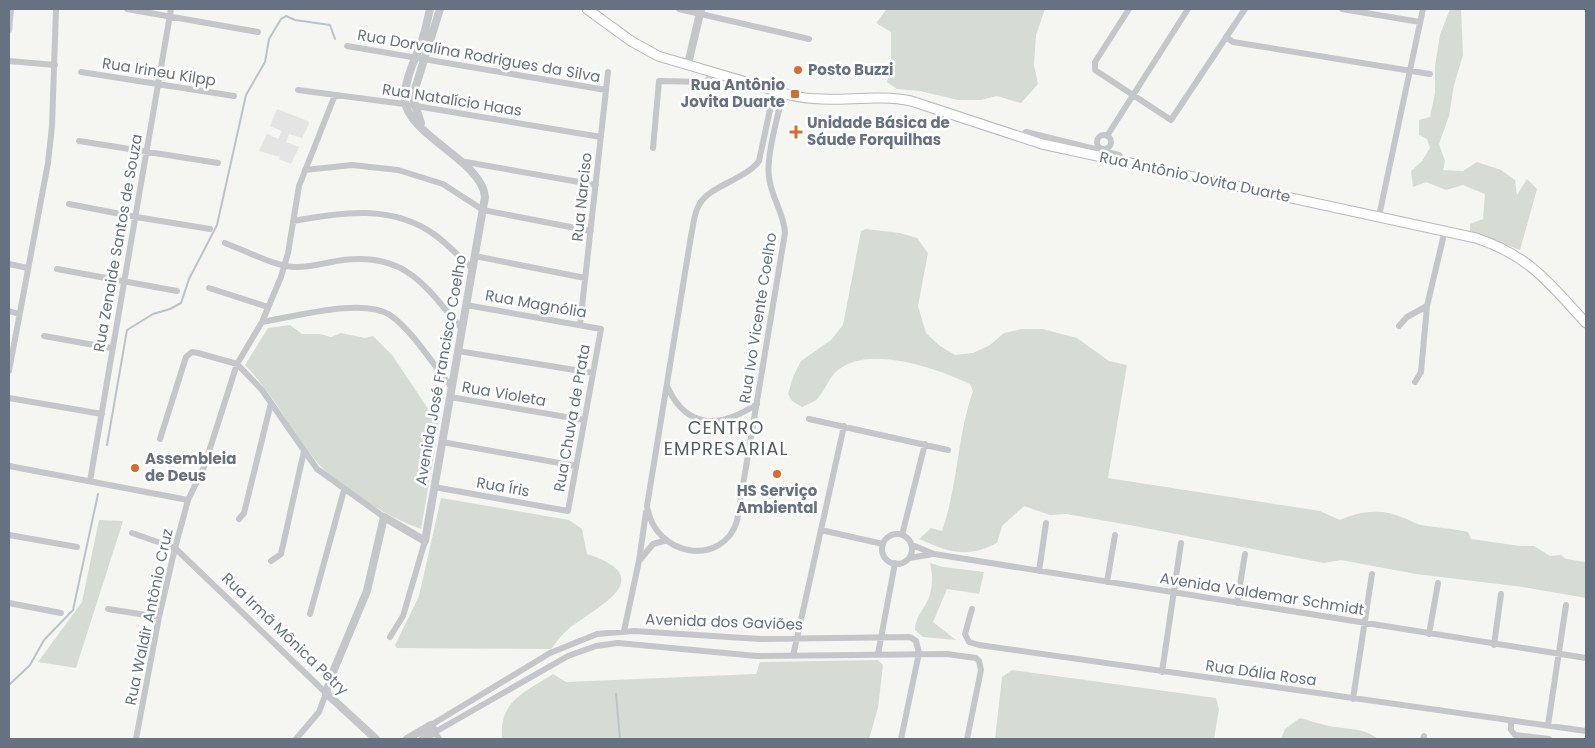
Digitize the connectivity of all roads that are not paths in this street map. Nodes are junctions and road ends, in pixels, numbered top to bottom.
1 (11, 9) edge
2 (56, 9) edge
3 (127, 9) edge
4 (430, 9) edge
5 (440, 9) edge
6 (587, 9) edge
7 (679, 9) edge
8 (1129, 9) edge
9 (1188, 9) edge
10 (1244, 9) edge
11 (1342, 9) edge
12 (1423, 9) edge
13 (700, 11) edge
14 (171, 12) edge
15 (1420, 22) junction
16 (9, 30) edge
17 (258, 32) dead end
18 (1226, 37) junction
19 (809, 39) dead end
20 (347, 46) dead end
21 (415, 58) junction
22 (424, 59) junction
23 (9, 61) edge
24 (688, 64) junction
25 (55, 65) junction
26 (1409, 70) junction
27 (712, 71) junction
28 (81, 72) dead end
29 (608, 72) dead end
30 (1430, 74) dead end
31 (158, 84) junction
32 (298, 90) dead end
33 (606, 90) junction
34 (779, 92) junction
35 (335, 95) junction
36 (1133, 95) junction
37 (234, 96) dead end
38 (406, 104) junction
39 (416, 107) junction
40 (423, 128) junction
41 (1106, 136) junction
42 (601, 137) junction
43 (1021, 138) junction
44 (79, 141) dead end
45 (653, 148) dead end
46 (1101, 150) junction
47 (146, 152) junction
48 (460, 161) junction
49 (218, 163) dead end
50 (1124, 163) junction
51 (755, 166) junction
52 (305, 170) junction
53 (768, 170) junction
54 (596, 184) junction
55 (69, 204) dead end
56 (483, 210) junction
57 (1379, 216) junction
58 (136, 217) junction
59 (293, 220) junction
60 (210, 228) dead end
61 (1445, 230) junction
62 (591, 231) junction
63 (225, 243) dead end
64 (475, 256) junction
65 (9, 264) edge
66 (285, 265) junction
67 (28, 268) junction
68 (57, 269) dead end
69 (473, 269) junction
70 (585, 278) junction
71 (122, 282) junction
72 (209, 288) dead end
73 (177, 291) dead end
74 (466, 305) junction
75 (1427, 306) junction
76 (268, 307) junction
77 (9, 312) edge
78 (19, 314) junction
79 (262, 322) junction
80 (1586, 323) edge
81 (580, 325) junction
82 (1400, 326) dead end
83 (601, 328) joint
84 (462, 329) junction
85 (44, 336) dead end
86 (111, 348) junction
87 (458, 350) junction
88 (10, 360) edge
89 (237, 364) junction
90 (9, 371) edge
91 (593, 373) junction
92 (1415, 382) dead end
93 (667, 387) junction
94 (452, 388) junction
95 (450, 397) junction
96 (9, 398) edge
97 (271, 403) junction
98 (757, 404) junction
99 (102, 414) junction
100 (809, 418) dead end
101 (584, 420) junction
102 (844, 426) junction
103 (160, 439) dead end
104 (442, 442) junction
105 (925, 444) junction
106 (948, 450) dead end
107 (304, 452) junction
108 (9, 466) edge
109 (576, 466) junction
110 (90, 481) junction
111 (434, 487) junction
112 (344, 490) junction
113 (188, 500) junction
114 (647, 506) junction
115 (568, 511) joint
116 (384, 517) junction
117 (239, 519) dead end
118 (1046, 523) dead end
119 (821, 530) junction
120 (132, 533) dead end
121 (9, 535) edge
122 (902, 535) junction
123 (1115, 535) dead end
124 (425, 541) junction
125 (664, 541) junction
126 (1181, 543) dead end
127 (883, 544) junction
128 (912, 545) junction
129 (77, 547) dead end
130 (175, 548) junction
131 (934, 554) junction
132 (1245, 554) dead end
133 (909, 558) junction
134 (271, 561) dead end
135 (640, 561) junction
136 (895, 564) junction
137 (1039, 571) junction
138 (1372, 574) dead end
139 (1107, 582) junction
140 (1438, 583) dead end
141 (1172, 592) junction
142 (1501, 594) dead end
143 (9, 603) edge
144 (1237, 603) junction
145 (1566, 605) dead end
146 (108, 608) dead end
147 (972, 609) dead end
148 (61, 613) dead end
149 (310, 614) dead end
150 (159, 617) junction
151 (1364, 624) junction
152 (624, 631) junction
153 (1429, 634) junction
154 (692, 635) junction
155 (390, 637) dead end
156 (882, 637) junction
157 (582, 638) junction
158 (797, 638) junction
159 (1494, 644) junction
160 (586, 648) junction
161 (690, 648) junction
162 (919, 653) junction
163 (878, 654) junction
164 (1559, 654) junction
165 (793, 656) junction
166 (1586, 658) edge
167 (1162, 672) junction
168 (326, 693) junction
169 (1354, 699) junction
170 (1511, 721) junction
171 (1548, 726) junction
172 (435, 732) edge
173 (1586, 732) edge
174 (136, 739) edge
175 (296, 739) edge
176 (376, 739) edge
177 (407, 739) edge
178 (423, 739) edge
179 (901, 739) edge
180 (967, 739) edge
181 (1549, 739) edge

1 - 16 street
2 - 25 street
3 - 14 street
4 - 21 street
5 - 22 street, Avenida José Francisco Coelho
6 - 24 main road, Rua Antônio Jovita Duarte
7 - 13 street
8 - 36 street
9 - 36 street
10 - 18 street
11 - 15 street
12 - 15 street
13 - 19 street
13 - 24 street
14 - 17 street
14 - 31 street, Rua Zenaide Santos de Souza
15 - 26 street
18 - 26 street
18 - 36 street
20 - 21 street, Rua Dorvalina Rodrigues da Silva
21 - 22 street, Rua Dorvalina Rodrigues da Silva
21 - 38 street
22 - 33 street, Rua Dorvalina Rodrigues da Silva
22 - 39 street, Avenida José Francisco Coelho
23 - 25 street
24 - 27 main road, Rua Antônio Jovita Duarte
25 - 67 street
26 - 30 street
26 - 57 street
27 - 34 main road, Rua Antônio Jovita Duarte
27 - 45 street
28 - 31 street, Rua Irineu Kilpp
29 - 33 street, Rua Narciso
31 - 37 street, Rua Irineu Kilpp
31 - 47 street, Rua Zenaide Santos de Souza
32 - 35 street, Rua Natalício Haas
33 - 42 street, Rua Narciso
34 - 43 main road, Rua Antônio Jovita Duarte
34 - 51 street
34 - 53 street, Rua Ivo Vicente Coelho
35 - 38 street, Rua Natalício Haas
35 - 52 street, Rua Waldir Antônio Cruz
36 - 41 street
38 - 39 street, Rua Natalício Haas
38 - 40 street, Avenida José Francisco Coelho
39 - 40 street, Avenida José Francisco Coelho
39 - 42 street, Rua Natalício Haas
40 - 48 street, Avenida José Francisco Coelho
41 - 46 street
41 - 46 street
42 - 54 street, Rua Narciso
43 - 46 street
43 - 50 main road, Rua Antônio Jovita Duarte
44 - 47 street
46 - 50 street
47 - 49 street
47 - 58 street, Rua Zenaide Santos de Souza
48 - 54 street
48 - 56 street, Avenida José Francisco Coelho
50 - 57 main road, Rua Antônio Jovita Duarte
51 - 53 street
51 - 93 street
52 - 56 street
52 - 59 street, Rua Waldir Antônio Cruz
53 - 98 street, Rua Ivo Vicente Coelho
54 - 62 street, Rua Narciso
55 - 58 street
56 - 62 street
56 - 64 street, Avenida José Francisco Coelho
57 - 61 main road, Rua Antônio Jovita Duarte
58 - 60 street
58 - 71 street, Rua Zenaide Santos de Souza
59 - 66 street, Rua Waldir Antônio Cruz
59 - 69 street
61 - 75 street
61 - 80 main road, Rua Antônio Jovita Duarte
62 - 70 street, Rua Narciso
63 - 66 street
64 - 69 street, Avenida José Francisco Coelho
64 - 70 street
65 - 67 street
66 - 76 street, Rua Waldir Antônio Cruz
66 - 84 street
67 - 78 street
68 - 71 street
69 - 74 street, Avenida José Francisco Coelho
70 - 81 street, Rua Narciso
71 - 73 street
71 - 86 street, Rua Zenaide Santos de Souza
72 - 76 street
74 - 81 street, Rua Magnólia
74 - 84 street, Avenida José Francisco Coelho
75 - 82 street
75 - 92 street
76 - 79 street, Rua Waldir Antônio Cruz
77 - 78 street
78 - 88 street
79 - 89 street, Rua Waldir Antônio Cruz
79 - 94 street
81 - 83 street, Rua Magnólia
83 - 91 street, Rua Chuva de Prata
84 - 87 street, Avenida José Francisco Coelho
85 - 86 street
86 - 99 street, Rua Zenaide Santos de Souza
87 - 91 street
87 - 94 street, Avenida José Francisco Coelho
88 - 90 street
89 - 97 street
89 - 103 street
89 - 113 street, Rua Waldir Antônio Cruz
91 - 101 street, Rua Chuva de Prata
93 - 98 street
93 - 114 street
94 - 95 street, Avenida José Francisco Coelho
95 - 101 street, Rua Violeta
95 - 104 street, Avenida José Francisco Coelho
96 - 99 street
97 - 107 street
97 - 117 street
98 - 125 street, Rua Ivo Vicente Coelho
99 - 110 street, Rua Zenaide Santos de Souza
100 - 102 street
101 - 109 street, Rua Chuva de Prata
102 - 105 street
102 - 119 street
104 - 109 street
104 - 111 street, Avenida José Francisco Coelho
105 - 106 street
105 - 122 street
107 - 112 street
107 - 134 street
108 - 110 street
109 - 115 street, Rua Chuva de Prata
110 - 113 street
111 - 115 street, Rua Íris
111 - 124 street, Avenida José Francisco Coelho
112 - 116 street
112 - 149 street
113 - 130 street, Rua Waldir Antônio Cruz
114 - 125 street
114 - 135 street
116 - 124 street
116 - 168 street
118 - 137 street
119 - 127 street
119 - 158 street
120 - 130 street
121 - 129 street
122 - 127 street
122 - 128 street
123 - 139 street
124 - 155 street, Avenida José Francisco Coelho
125 - 135 street
126 - 141 street
127 - 136 street
128 - 131 street
128 - 133 street
130 - 150 street, Rua Waldir Antônio Cruz
130 - 168 street, Rua Irmã Mônica Petry
131 - 133 street
131 - 137 street, Avenida Valdemar Schmidt
132 - 144 street
133 - 136 street
135 - 152 street
136 - 156 street
137 - 139 street, Avenida Valdemar Schmidt
138 - 151 street
139 - 141 street, Avenida Valdemar Schmidt
140 - 153 street
141 - 144 street, Avenida Valdemar Schmidt
141 - 167 street
142 - 159 street
143 - 148 street
144 - 151 street, Avenida Valdemar Schmidt
145 - 164 street
146 - 150 street
147 - 167 street, Rua Dália Rosa
150 - 174 street, Rua Waldir Antônio Cruz
151 - 153 street, Avenida Valdemar Schmidt
151 - 169 street
152 - 154 street, Avenida dos Gaviões
152 - 157 street, Avenida dos Gaviões
153 - 159 street, Avenida Valdemar Schmidt
154 - 158 street, Avenida dos Gaviões
154 - 161 street
156 - 158 street, Avenida dos Gaviões
156 - 162 street, Avenida dos Gaviões
156 - 163 street
157 - 160 street
157 - 172 street, Avenida dos Gaviões
158 - 165 street
159 - 164 street, Avenida Valdemar Schmidt
160 - 161 street, Avenida dos Gaviões
160 - 172 street, Avenida dos Gaviões
161 - 165 street, Avenida dos Gaviões
162 - 163 street, Avenida dos Gaviões
162 - 179 street
162 - 180 street, Avenida dos Gaviões
163 - 165 street, Avenida dos Gaviões
164 - 166 street, Avenida Valdemar Schmidt
164 - 171 street
167 - 169 street, Rua Dália Rosa
168 - 175 street
168 - 176 street, Rua Irmã Mônica Petry
169 - 170 street, Rua Dália Rosa
170 - 171 street, Rua Dália Rosa
170 - 181 street
171 - 173 street, Rua Dália Rosa
172 - 177 street
172 - 178 street

